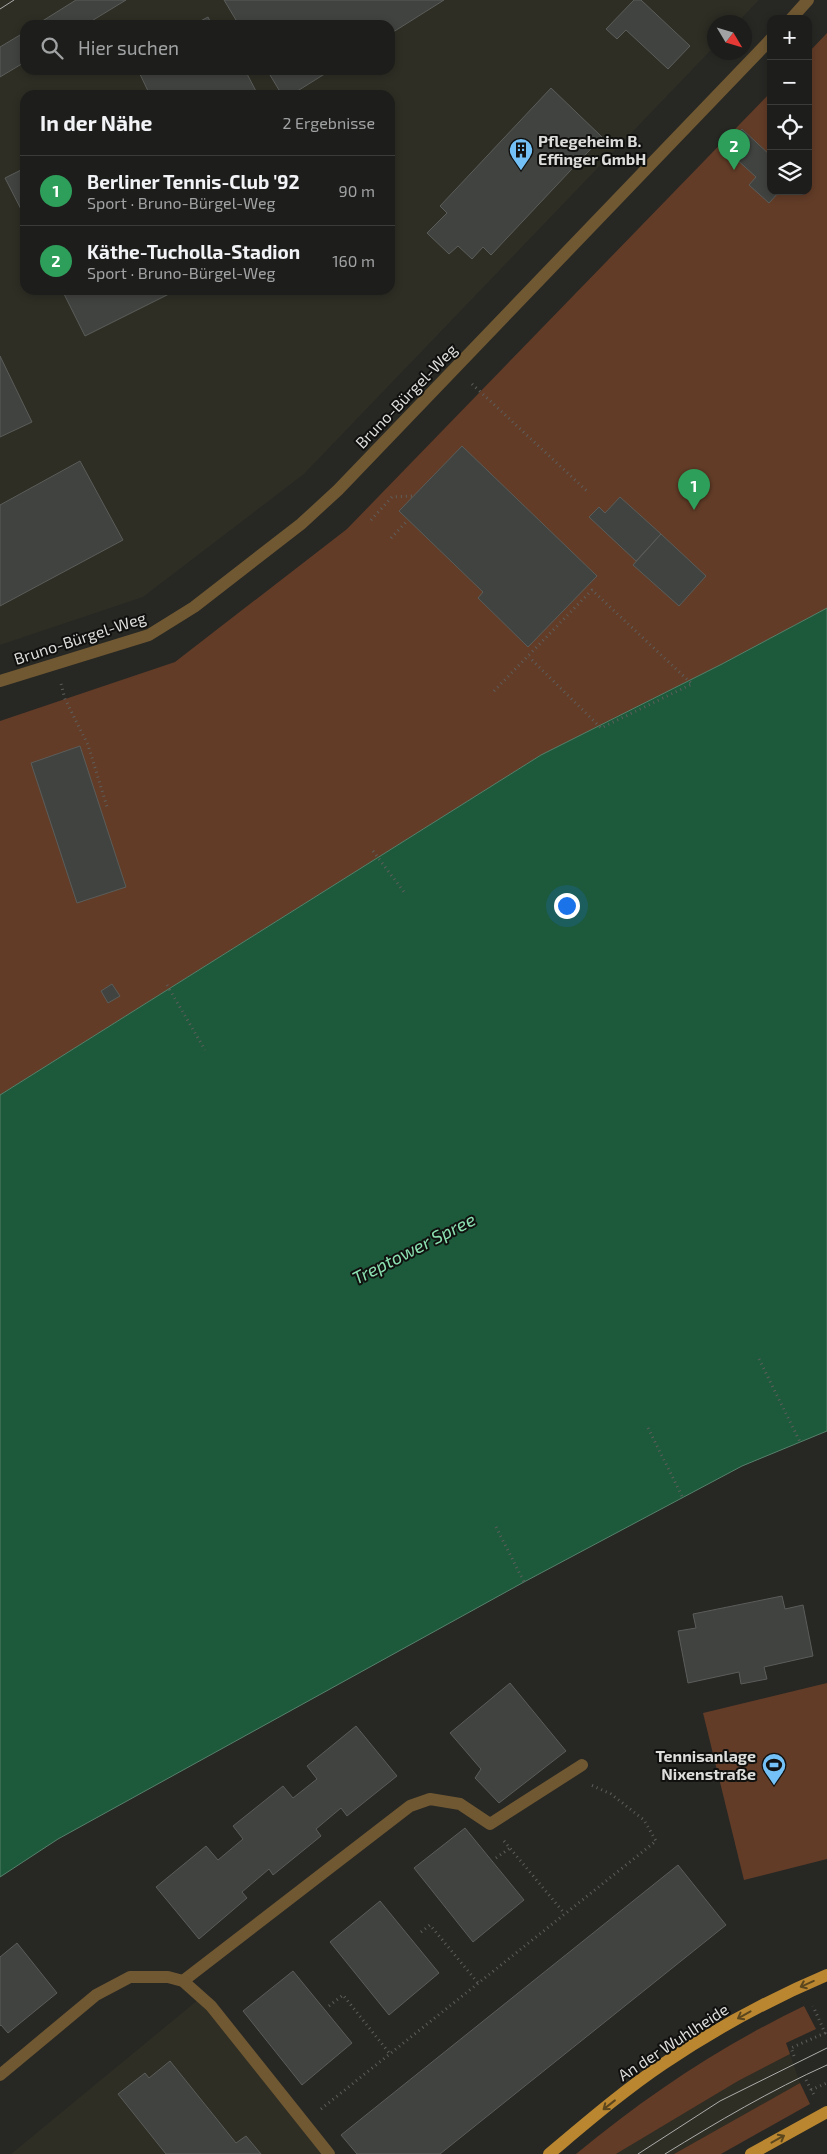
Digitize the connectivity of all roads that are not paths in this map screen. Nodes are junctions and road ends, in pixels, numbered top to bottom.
1 (808, 0) edge
2 (794, 15) edge
3 (767, 44) edge
4 (0, 682) edge
5 (582, 1765) dead end
6 (827, 1975) edge
7 (183, 1981) junction
8 (0, 2076) edge
9 (827, 2112) edge
10 (329, 2154) edge
11 (549, 2154) edge
12 (751, 2154) edge

1 - 2 street
3 - 4 street, Bruno-Bürgel-Weg
5 - 7 street
6 -> 11 main road, An der Wuhlheide
7 - 8 street
7 - 10 street
12 -> 9 main road

